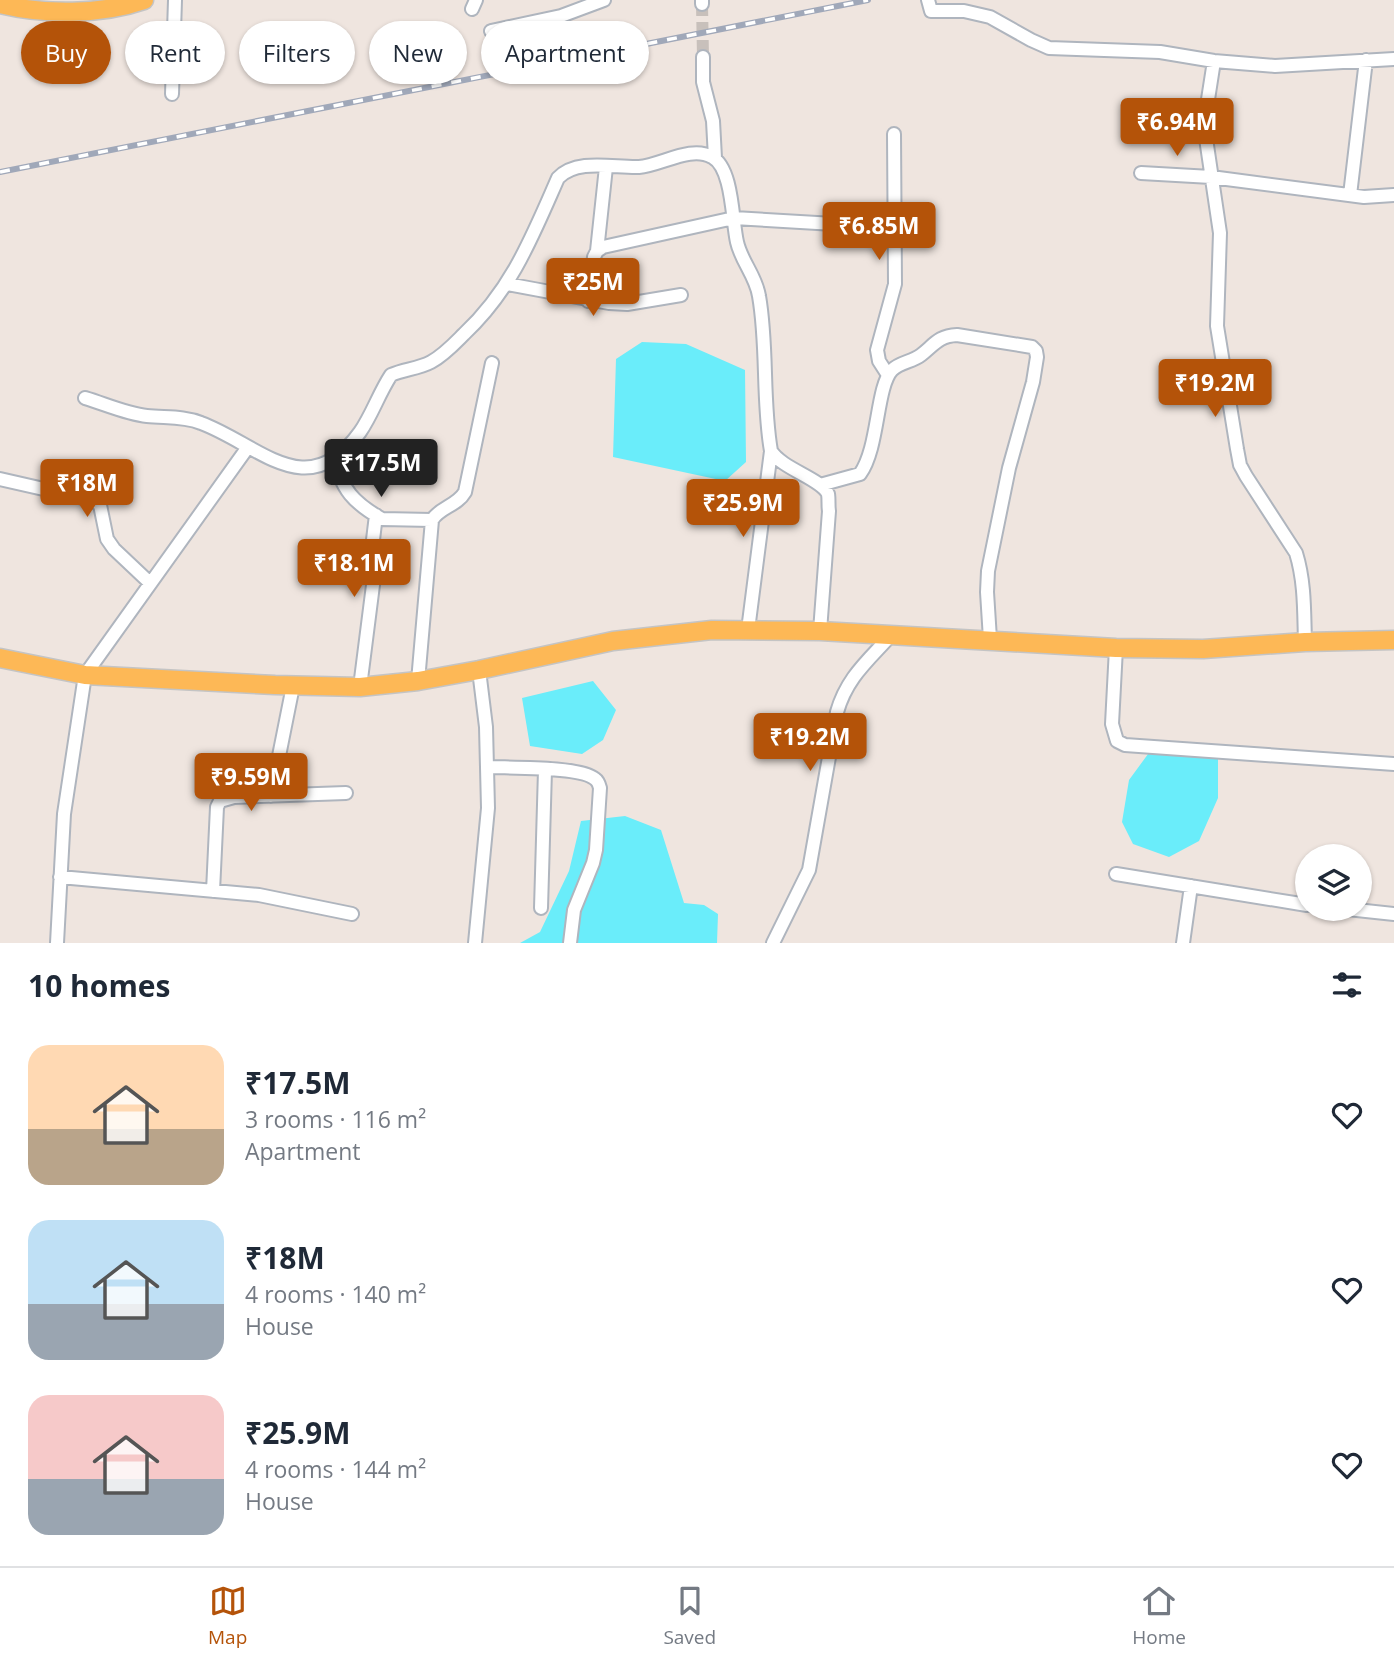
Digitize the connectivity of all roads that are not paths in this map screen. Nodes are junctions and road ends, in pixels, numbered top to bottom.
1 (144, 0) edge
2 (176, 0) edge
3 (604, 0) edge
4 (928, 0) edge
5 (0, 4) edge
6 (538, 21) edge
7 (702, 57) tunnel mouth
8 (1394, 59) edge
9 (1366, 60) junction
10 (1214, 61) junction
11 (172, 94) dead end
12 (894, 134) dead end
13 (715, 158) junction
14 (606, 167) junction
15 (1141, 173) dead end
16 (1211, 177) junction
17 (1350, 195) junction
18 (1394, 195) edge
19 (734, 218) junction
20 (851, 225) dead end
21 (597, 251) junction
22 (507, 284) junction
23 (681, 295) dead end
24 (588, 301) junction
25 (492, 363) dead end
26 (888, 375) junction
27 (85, 398) dead end
28 (247, 447) junction
29 (771, 451) junction
30 (338, 457) junction
31 (0, 479) edge
32 (820, 485) junction
33 (376, 516) junction
34 (432, 520) junction
35 (150, 583) junction
36 (748, 631) junction
37 (820, 631) junction
38 (892, 634) junction
39 (990, 639) junction
40 (1394, 640) edge
41 (1305, 642) junction
42 (1116, 648) junction
43 (0, 658) edge
44 (479, 670) junction
45 (85, 675) junction
46 (418, 681) junction
47 (293, 686) junction
48 (360, 687) junction
49 (1394, 764) edge
50 (488, 767) junction
51 (545, 770) junction
52 (346, 793) dead end
53 (271, 796) junction
54 (1116, 874) dead end
55 (60, 877) junction
56 (1191, 886) junction
57 (213, 891) junction
58 (1295, 903) edge
59 (541, 908) dead end
60 (1372, 912) edge
61 (352, 914) dead end
62 (1394, 914) edge
63 (57, 943) edge
64 (475, 943) edge
65 (570, 943) edge
66 (773, 943) edge
67 (1183, 943) edge

1 - 5 main road
2 - 11 street
3 - 6 street
4 - 10 street
7 - 13 street
8 - 9 street
9 - 10 street
9 - 17 street
10 - 16 street
12 - 26 street
13 - 14 street
13 - 19 street
14 - 21 street
14 - 22 street
15 - 16 street
16 - 17 street
16 - 41 street
17 - 18 street
19 - 20 street
19 - 21 street
19 - 29 street
21 - 24 street
22 - 24 street
22 - 30 street
23 - 24 street
25 - 34 street
26 - 32 street
26 - 39 street
27 - 28 street
28 - 30 street
28 - 35 street
29 - 32 street
29 - 36 street
30 - 33 street
31 - 35 street
32 - 37 street
33 - 34 street
33 - 48 street
34 - 46 street
35 - 45 street
36 - 37 main road
36 - 44 main road
37 - 38 main road
38 - 39 main road
38 - 66 street
39 - 42 main road
40 - 41 main road
41 - 42 main road
42 - 49 street
43 - 45 main road
44 - 46 main road
44 - 50 street
45 - 47 main road
45 - 55 street
46 - 48 main road
47 - 48 main road
47 - 53 street
50 - 51 street
50 - 64 street
51 - 59 street
51 - 65 street
52 - 53 street
53 - 57 street
54 - 56 street
55 - 57 street
55 - 63 street
56 - 58 street
56 - 67 street
57 - 61 street
60 - 62 street

